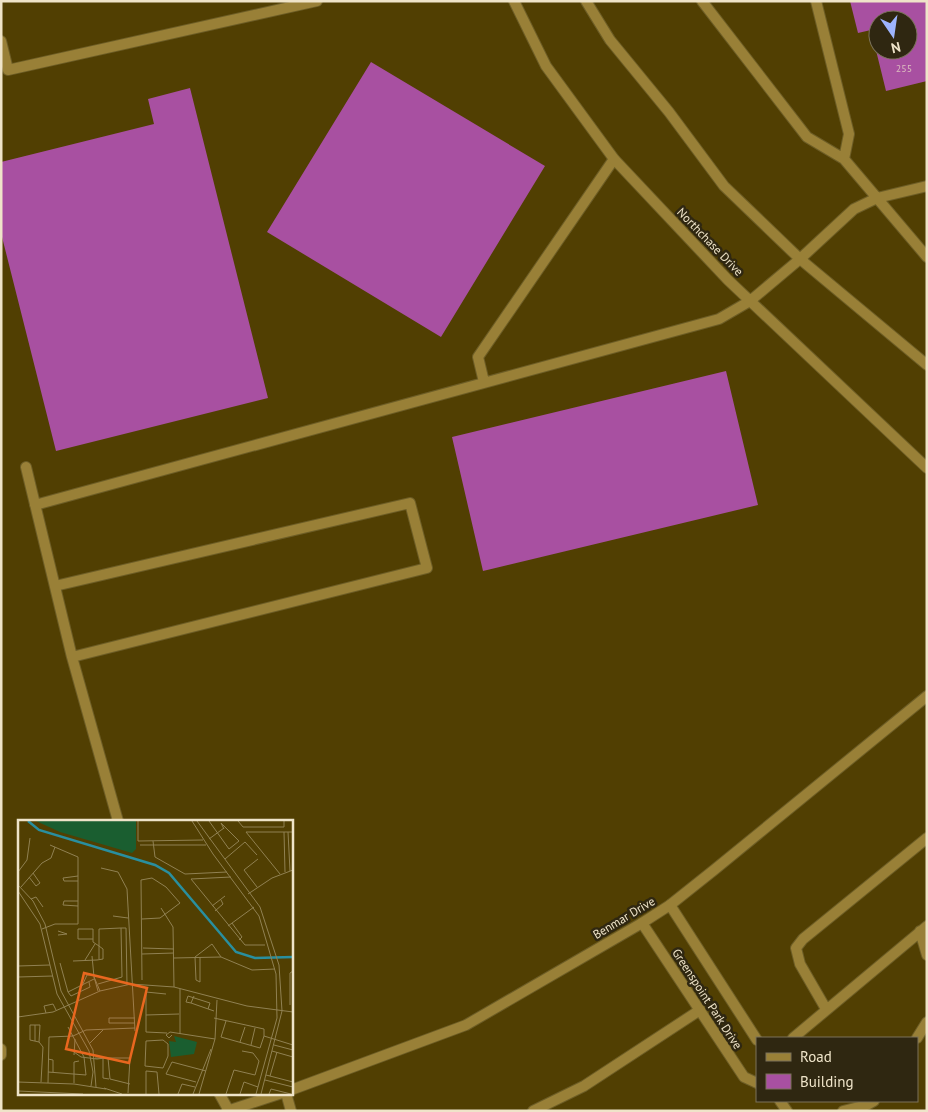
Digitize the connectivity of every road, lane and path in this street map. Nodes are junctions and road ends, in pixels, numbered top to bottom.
1 (514, 1) edge
2 (586, 1) edge
3 (702, 1) edge
4 (816, 1) edge
5 (314, 2) edge
6 (1, 41) edge
7 (614, 159) junction
8 (844, 159) junction
9 (927, 186) edge
10 (877, 198) junction
11 (927, 257) edge
12 (800, 259) junction
13 (750, 301) junction
14 (927, 365) edge
15 (484, 382) junction
16 (26, 467) dead end
17 (927, 468) edge
18 (35, 505) junction
19 (55, 586) junction
20 (72, 657) junction
21 (927, 696) edge
22 (118, 820) edge
23 (927, 838) edge
24 (670, 905) junction
25 (642, 923) junction
26 (924, 928) edge
27 (927, 955) edge
28 (826, 1009) junction
29 (700, 1010) junction
30 (927, 1022) edge
31 (794, 1037) edge
32 (918, 1037) edge
33 (756, 1038) edge
34 (1, 1049) edge
35 (1, 1055) edge
36 (756, 1083) edge
37 (292, 1090) edge
38 (220, 1094) edge
39 (281, 1094) edge
40 (284, 1094) edge
41 (872, 1102) edge
42 (228, 1111) edge
43 (291, 1111) edge
44 (533, 1111) edge
45 (843, 1111) edge

1 - 7 street, Northchase Drive
2 - 12 street
3 - 8 street
4 - 8 street
5 - 6 street
7 - 13 street, Northchase Drive
7 - 15 street
8 - 10 street
9 - 10 street
10 - 11 street
10 - 12 street
12 - 13 street
12 - 14 street
13 - 15 street
13 - 17 street, Northchase Drive
15 - 18 street
16 - 18 street
18 - 19 street
19 - 20 street
19 - 20 street
20 - 22 street
21 - 24 street, Benmar Drive
23 - 28 street
24 - 25 street, Benmar Drive
24 - 33 street, Greenspoint Park Drive
25 - 29 street, Greenspoint Park Drive
25 - 37 street, Benmar Drive
26 - 27 street
26 - 28 street
28 - 31 street
29 - 36 street, Greenspoint Park Drive
29 - 44 street
30 - 32 street
34 - 35 street
38 - 42 street
39 - 42 street
40 - 43 street
41 - 45 street

